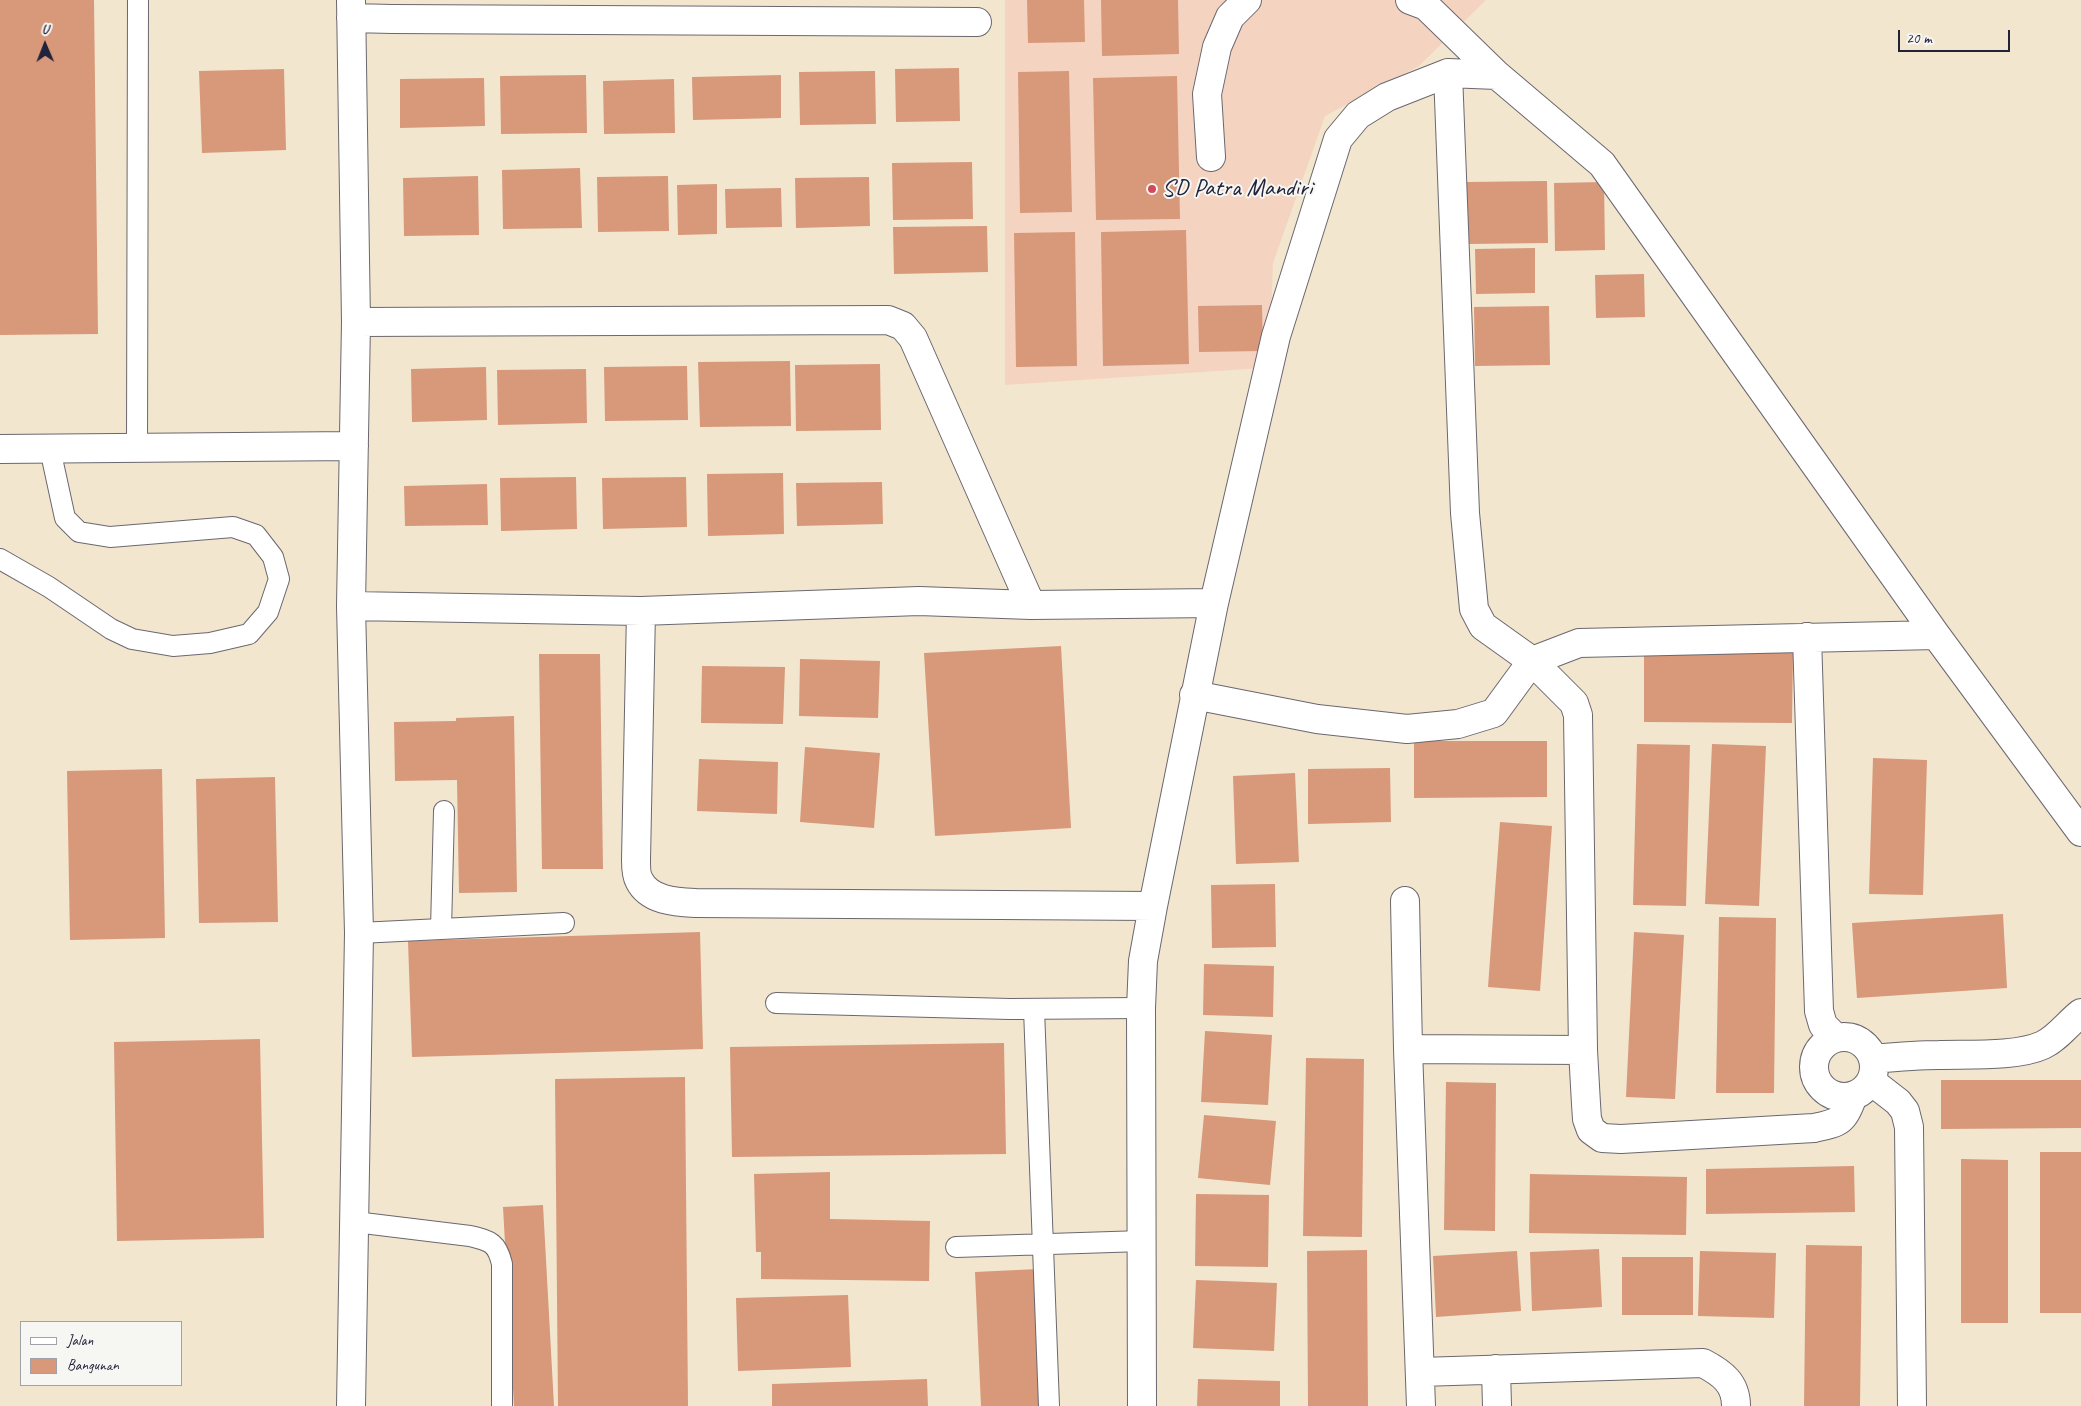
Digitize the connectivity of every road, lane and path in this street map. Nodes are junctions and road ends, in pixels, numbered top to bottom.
1 (138, 0) edge
2 (1247, 0) edge
3 (1410, 0) edge
4 (351, 9) edge
5 (977, 22) dead end
6 (1448, 73) junction
7 (1497, 75) junction
8 (1211, 158) dead end
9 (356, 322) junction
10 (354, 446) junction
11 (137, 448) junction
12 (0, 449) edge
13 (50, 449) junction
14 (0, 559) edge
15 (1214, 602) junction
16 (1032, 605) junction
17 (351, 606) junction
18 (640, 611) junction
19 (1936, 635) junction
20 (1807, 637) junction
21 (1532, 661) junction
22 (1194, 695) junction
23 (444, 811) dead end
24 (2081, 832) edge
25 (1405, 901) dead end
26 (1153, 906) junction
27 (564, 924) dead end
28 (441, 929) junction
29 (359, 933) junction
30 (776, 1004) dead end
31 (1141, 1008) junction
32 (1034, 1009) junction
33 (2081, 1013) edge
34 (1836, 1038) junction
35 (1408, 1049) junction
36 (1583, 1050) junction
37 (1866, 1078) junction
38 (355, 1222) junction
39 (1143, 1240) junction
40 (1043, 1244) junction
41 (956, 1247) dead end
42 (1496, 1369) junction
43 (1421, 1372) junction
44 (351, 1406) edge
45 (502, 1406) edge
46 (1049, 1406) edge
47 (1142, 1406) edge
48 (1421, 1406) edge
49 (1497, 1406) edge
50 (1736, 1406) edge
51 (1912, 1406) edge

1 - 11 lane
2 - 8 street
3 - 7 street
4 - 5 street
4 - 9 street
6 - 7 street
6 - 15 street
6 - 21 street
7 - 19 street
9 - 10 street
9 - 16 street
10 - 11 street
10 - 17 street
11 - 13 street
12 - 13 street
13 - 14 lane
15 - 16 street
15 - 22 street
16 - 18 street
17 - 18 street
17 - 29 street
18 - 26 street
19 - 20 street
19 - 24 street
20 - 21 street
20 - 34 street
21 - 22 street
21 - 36 street
22 - 26 street
23 - 28 lane
25 - 35 street
26 - 31 street
27 - 28 lane
28 - 29 lane
29 - 38 street
30 - 32 lane
31 - 32 lane
31 - 39 street
32 - 40 lane
33 - 37 street
34 - 37 street
34 - 37 street
35 - 36 street
35 - 43 street
36 - 37 street
37 - 51 street
38 - 44 street
38 - 45 lane
39 - 40 lane
39 - 47 street
40 - 41 lane
40 - 46 lane
42 - 43 street
42 - 49 street
42 - 50 street
43 - 48 street

